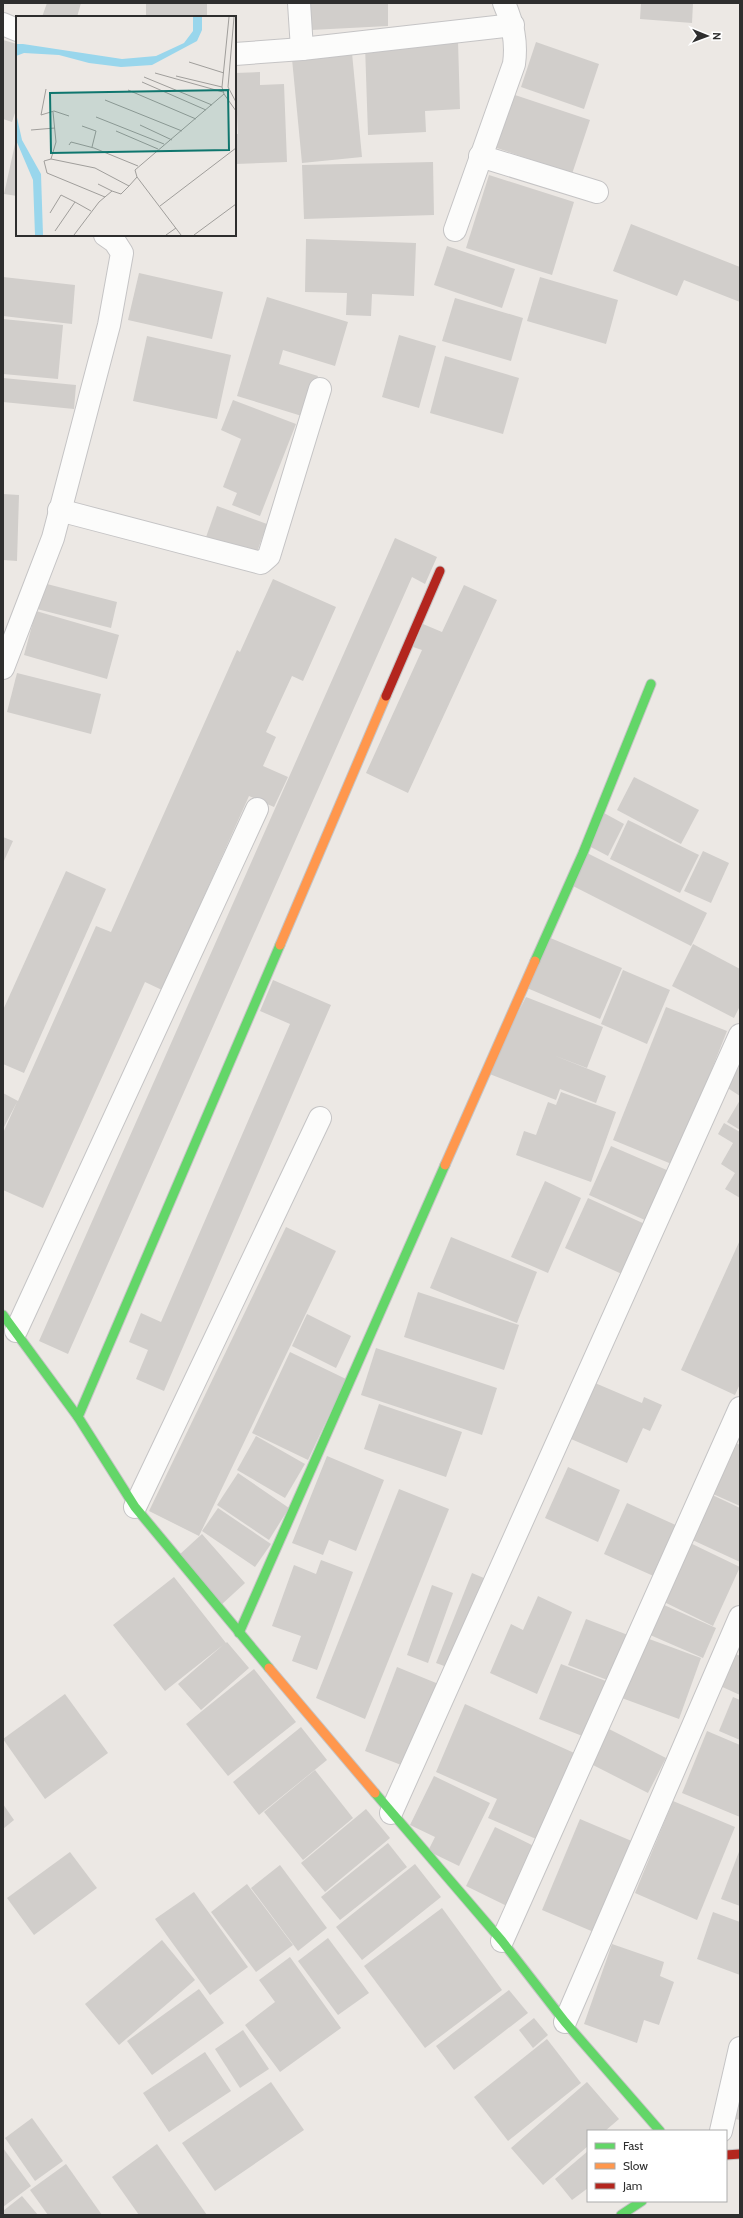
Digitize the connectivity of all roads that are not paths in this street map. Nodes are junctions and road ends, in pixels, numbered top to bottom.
1 (299, 3) edge
2 (504, 3) edge
3 (3, 24) edge
4 (513, 25) junction
5 (16, 30) edge
6 (302, 49) junction
7 (236, 54) edge
8 (480, 156) junction
9 (597, 192) dead end
10 (455, 230) dead end
11 (106, 236) edge
12 (320, 389) dead end
13 (59, 510) junction
14 (440, 571) dead end
15 (3, 668) edge
16 (651, 684) dead end
17 (257, 809) dead end
18 (740, 1035) edge
19 (320, 1118) dead end
20 (9, 1323) edge
21 (740, 1408) edge
22 (78, 1417) junction
23 (136, 1507) junction
24 (740, 1617) edge
25 (239, 1633) junction
26 (391, 1813) junction
27 (502, 1941) junction
28 (565, 2022) junction
29 (740, 2048) edge
30 (659, 2130) edge
31 (721, 2130) edge
32 (740, 2154) edge
33 (727, 2155) edge
34 (640, 2202) edge
35 (621, 2215) edge

1 - 6 street
2 - 4 street
3 - 5 street
4 - 6 street
4 - 8 street
6 - 7 street
8 - 9 street
8 - 10 street
11 - 13 street
12 - 13 street
13 - 15 street
14 - 22 street
16 - 25 street
17 - 20 street
18 - 26 street
19 - 23 street
20 - 22 street
21 - 27 street
22 - 23 street
23 - 25 street
24 - 28 street
25 - 26 street
26 - 27 street
27 - 28 street
28 - 30 street
29 - 31 street
32 - 33 street
34 - 35 street

